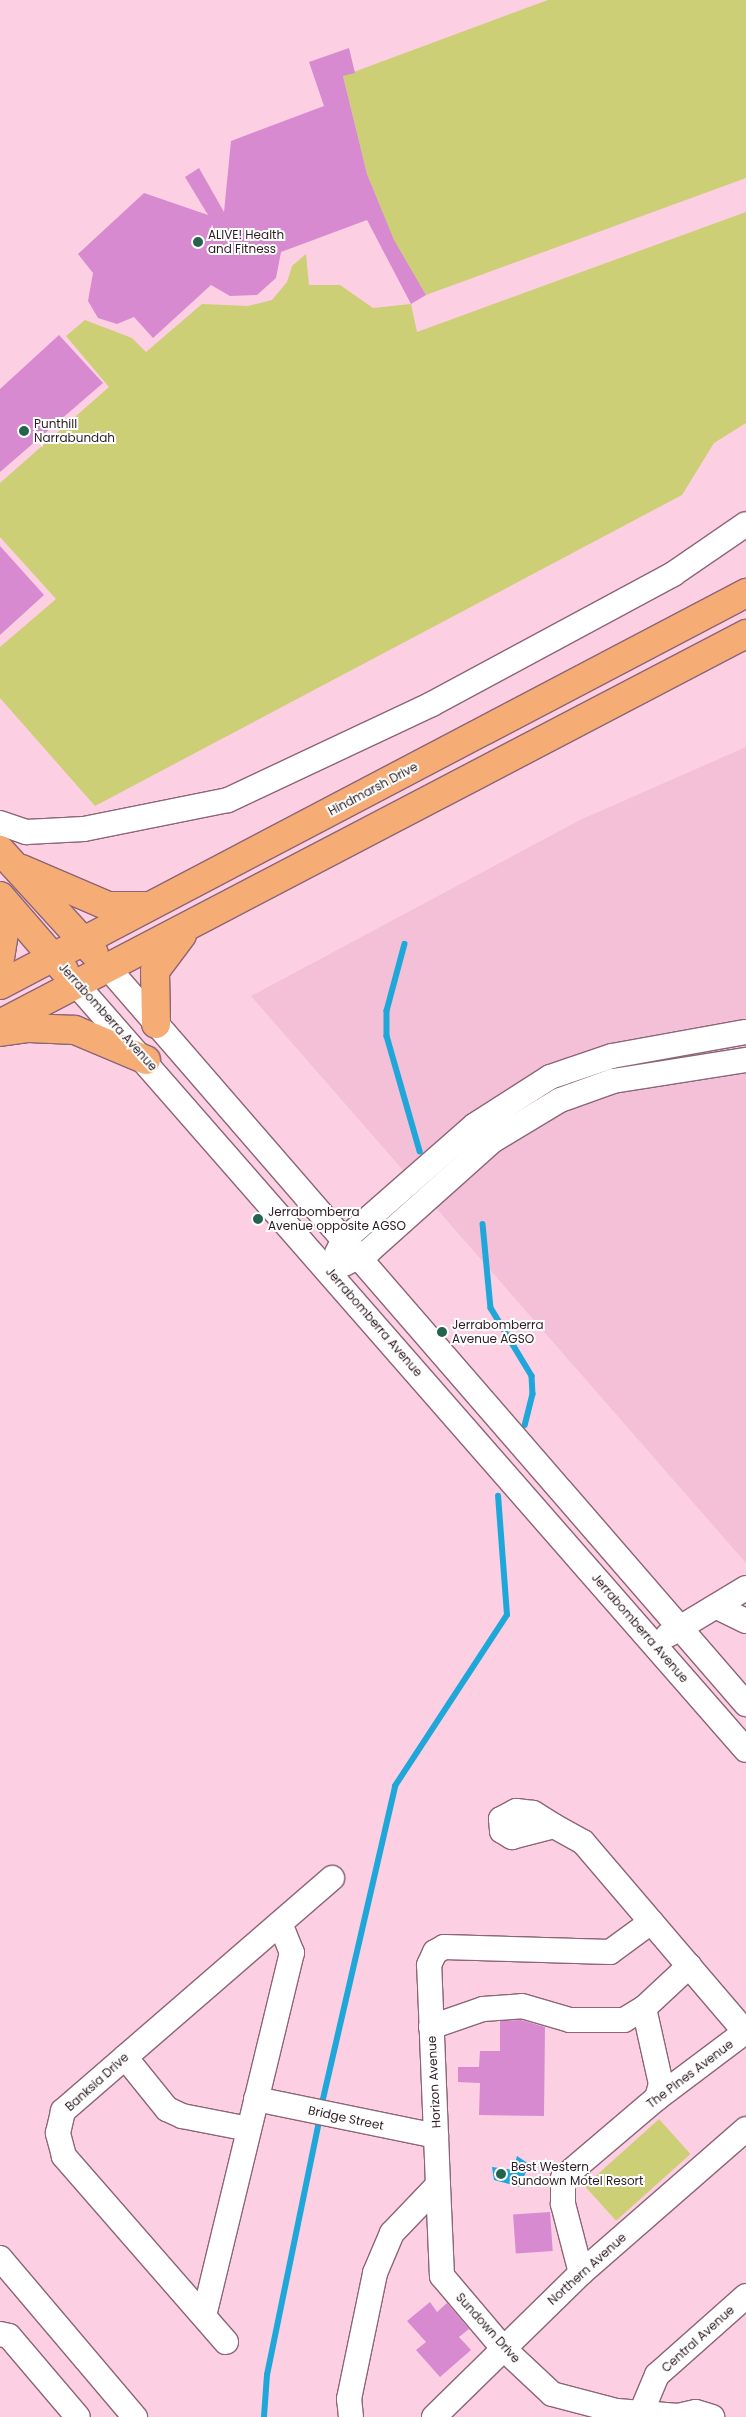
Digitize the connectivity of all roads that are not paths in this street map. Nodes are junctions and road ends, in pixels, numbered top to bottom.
1 (746, 524) edge
2 (746, 593) edge
3 (746, 634) edge
4 (0, 823) edge
5 (6, 857) edge
6 (0, 896) edge
7 (148, 906) junction
8 (0, 911) edge
9 (187, 928) junction
10 (82, 940) junction
11 (53, 957) junction
12 (0, 958) edge
13 (109, 968) junction
14 (0, 985) edge
15 (77, 985) junction
16 (0, 1024) edge
17 (156, 1024) junction
18 (0, 1032) edge
19 (746, 1032) edge
20 (146, 1060) junction
21 (746, 1060) edge
22 (344, 1240) junction
23 (359, 1258) junction
24 (329, 1271) junction
25 (387, 1290) junction
26 (364, 1312) junction
27 (746, 1588) edge
28 (717, 1608) junction
29 (746, 1621) edge
30 (680, 1627) junction
31 (654, 1644) junction
32 (746, 1704) edge
33 (746, 1750) edge
34 (554, 1826) dead end
35 (332, 1878) dead end
36 (651, 1922) junction
37 (280, 1923) junction
38 (689, 1966) junction
39 (644, 2008) junction
40 (431, 2027) junction
41 (125, 2057) junction
42 (657, 2098) junction
43 (256, 2099) junction
44 (249, 2129) junction
45 (746, 2129) edge
46 (436, 2136) junction
47 (438, 2185) junction
48 (0, 2259) edge
49 (581, 2273) junction
50 (746, 2296) edge
51 (204, 2316) junction
52 (0, 2334) edge
53 (226, 2342) dead end
54 (503, 2348) junction
55 (552, 2394) junction
56 (641, 2413) junction
57 (616, 2414) edge
58 (440, 2415) edge
59 (679, 2416) edge
60 (78, 2417) edge
61 (135, 2417) edge
62 (351, 2417) edge
63 (565, 2417) edge
64 (712, 2417) edge

1 - 4 street
2 - 7 main road, Hindmarsh Drive
3 - 9 main road
5 - 7 main road
5 - 10 main road
6 - 11 main road, Jerrabomberra Avenue
7 - 10 main road, Hindmarsh Drive
8 - 12 main road
9 - 13 main road
9 - 17 main road
10 - 11 main road, Hindmarsh Drive
10 - 13 main road
11 - 14 main road, Hindmarsh Drive
11 - 15 main road, Jerrabomberra Avenue
13 - 15 main road
13 - 17 street
15 - 16 main road
15 - 20 street, Jerrabomberra Avenue
17 - 22 street
18 - 20 main road
19 - 22 street
20 - 24 street, Jerrabomberra Avenue
21 - 23 street
22 - 23 street
22 - 24 street
23 - 24 street
23 - 25 street
24 - 26 street, Jerrabomberra Avenue
25 - 26 street
25 - 30 street
26 - 31 street, Jerrabomberra Avenue
27 - 28 street
28 - 29 street
28 - 30 street
30 - 31 street
30 - 32 street
31 - 33 street, Jerrabomberra Avenue
34 - 36 street, The Pines Avenue
35 - 37 street, Banksia Drive
36 - 38 street, The Pines Avenue
36 - 40 street, Horizon Avenue
37 - 41 street, Banksia Drive
37 - 43 street
38 - 39 street
38 - 42 street, The Pines Avenue
39 - 40 street
39 - 42 street
40 - 46 street, Horizon Avenue
41 - 44 street
41 - 51 street, Banksia Drive
42 - 49 street, The Pines Avenue
43 - 44 street
43 - 46 street, Bridge Street
44 - 51 street
45 - 49 street, Northern Avenue
46 - 47 street, Horizon Avenue
47 - 54 street, Sundown Drive
47 - 62 street
48 - 61 street
49 - 54 street, Northern Avenue
50 - 56 street, Central Avenue
51 - 53 street, Banksia Drive
52 - 60 street
54 - 55 street, Sundown Drive
54 - 58 street, Northern Avenue
55 - 57 street, Sundown Drive
55 - 63 street
56 - 57 street, Sundown Drive
56 - 59 street, Sundown Drive
59 - 64 street, Sundown Drive

